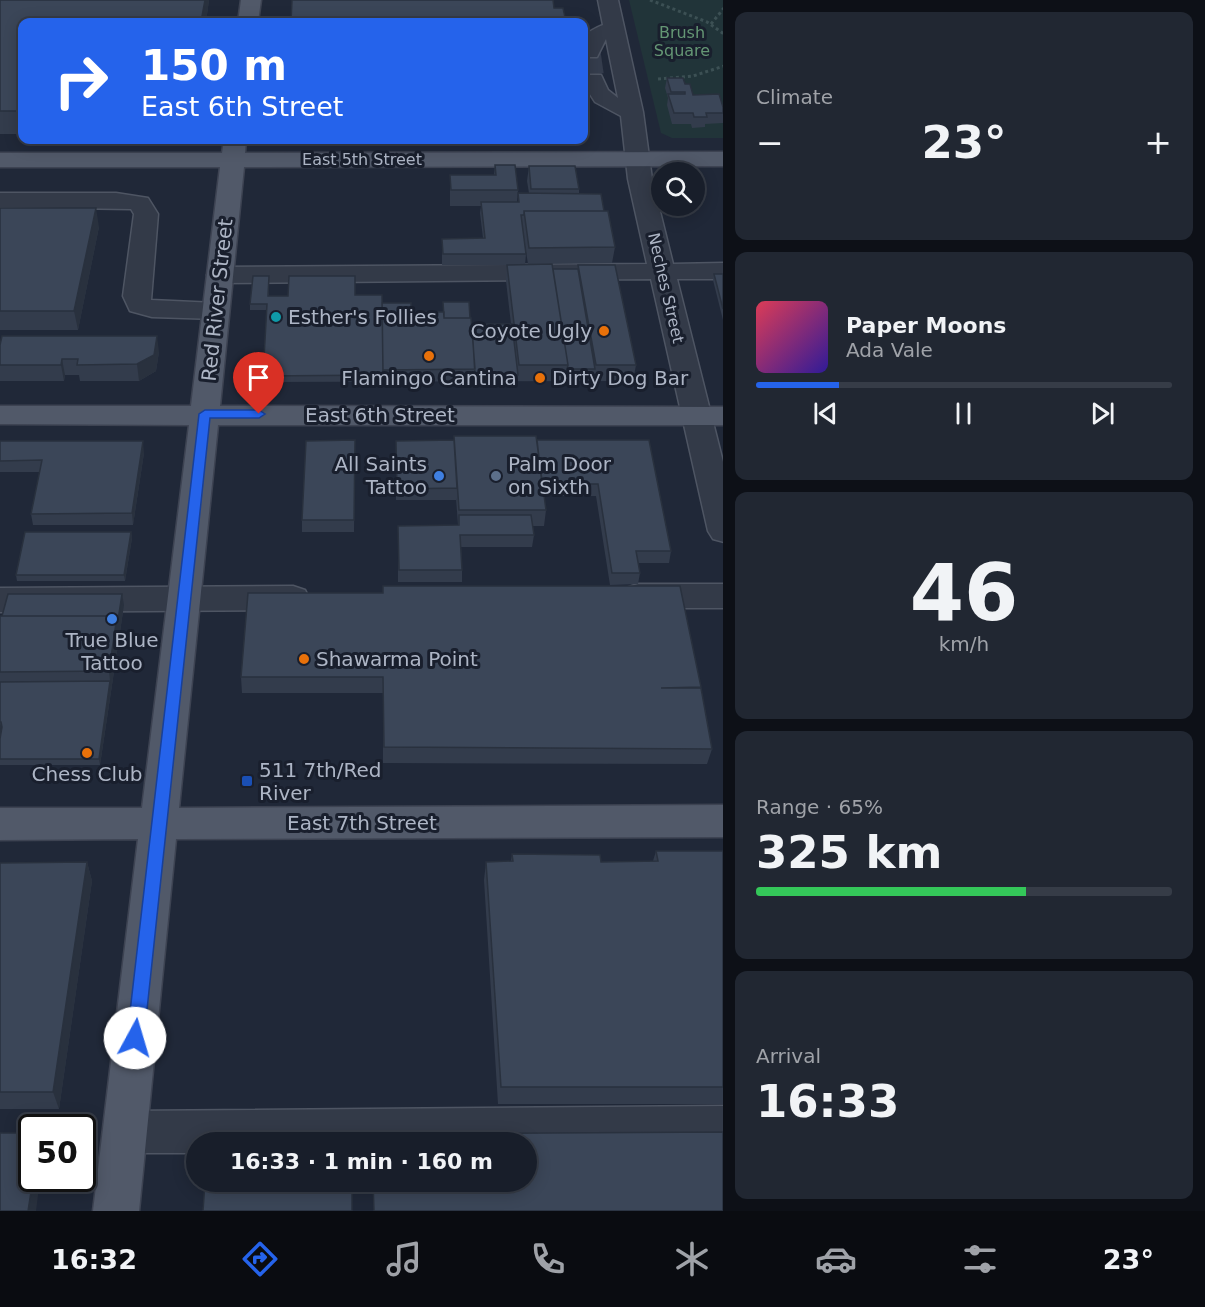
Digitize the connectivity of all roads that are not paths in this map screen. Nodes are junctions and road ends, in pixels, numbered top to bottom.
1 (251, 0) edge
2 (609, 13) edge
3 (249, 18) edge
4 (589, 52) dead end
5 (593, 80) tunnel mouth
6 (632, 112) junction
7 (234, 149) edge
8 (0, 159) edge
9 (637, 159) junction
10 (723, 159) edge
11 (0, 200) edge
12 (662, 271) junction
13 (723, 271) edge
14 (220, 275) junction
15 (216, 311) junction
16 (205, 414) junction
17 (0, 415) edge
18 (710, 416) edge
19 (723, 531) edge
20 (614, 596) edge
21 (723, 596) edge
22 (327, 598) edge
23 (184, 599) junction
24 (0, 600) edge
25 (723, 821) edge
26 (0, 824) edge
27 (159, 824) junction
28 (723, 1127) edge
29 (125, 1132) junction
30 (116, 1211) edge

1 - 3 main road
2 - 4 street
2 - 6 street, Neches Street
5 - 6 street
6 - 9 street, Neches Street
7 - 8 main road, East 5th Street
7 - 9 main road, East 5th Street
7 - 14 main road, Red River Street
9 - 10 main road, East 5th Street
9 - 12 street, Neches Street
11 - 15 street
12 - 13 street
12 - 14 street
12 - 18 street, Neches Street
14 - 15 main road, Red River Street
15 - 16 main road, Red River Street
16 - 17 main road, East 6th Street
16 - 18 main road, East 6th Street
16 - 23 main road, Red River Street
18 - 19 street, Neches Street
20 - 21 street
22 - 23 street
23 - 24 street
23 - 27 main road, Red River Street
25 - 27 main road, East 7th Street
26 - 27 main road, East 7th Street
27 - 29 main road, Red River Street
28 - 29 street
29 - 30 main road, Red River Street

